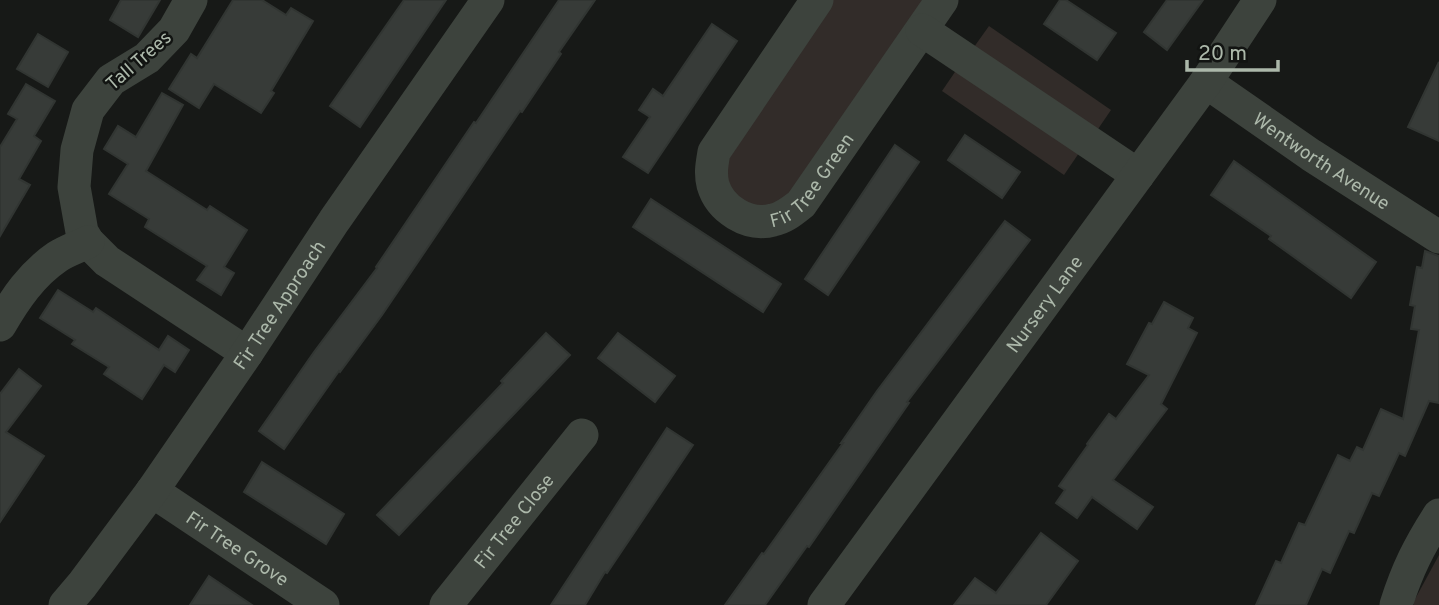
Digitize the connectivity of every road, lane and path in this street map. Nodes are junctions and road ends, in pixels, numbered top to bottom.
1 (191, 0) edge
2 (488, 0) edge
3 (817, 0) edge
4 (942, 0) edge
5 (1260, 0) edge
6 (922, 30) junction
7 (1206, 82) junction
8 (1138, 175) junction
9 (1439, 237) edge
10 (88, 242) junction
11 (0, 325) edge
12 (247, 352) junction
13 (582, 435) dead end
14 (152, 491) junction
15 (1439, 515) edge
16 (65, 605) edge
17 (323, 605) edge
18 (446, 605) edge
19 (824, 605) edge
20 (1396, 605) edge

1 - 10 street, Tall Trees
2 - 12 street, Fir Tree Approach
3 - 6 street, Fir Tree Green
4 - 6 street, Fir Tree Green
5 - 7 street, Nursery Lane
6 - 8 street
7 - 8 street, Nursery Lane
7 - 9 street, Wentworth Avenue
8 - 19 street, Nursery Lane
10 - 11 street
10 - 12 street
12 - 14 street, Fir Tree Approach
13 - 18 street, Fir Tree Close
14 - 16 street, Fir Tree Approach
14 - 17 street, Fir Tree Grove
15 - 20 street

